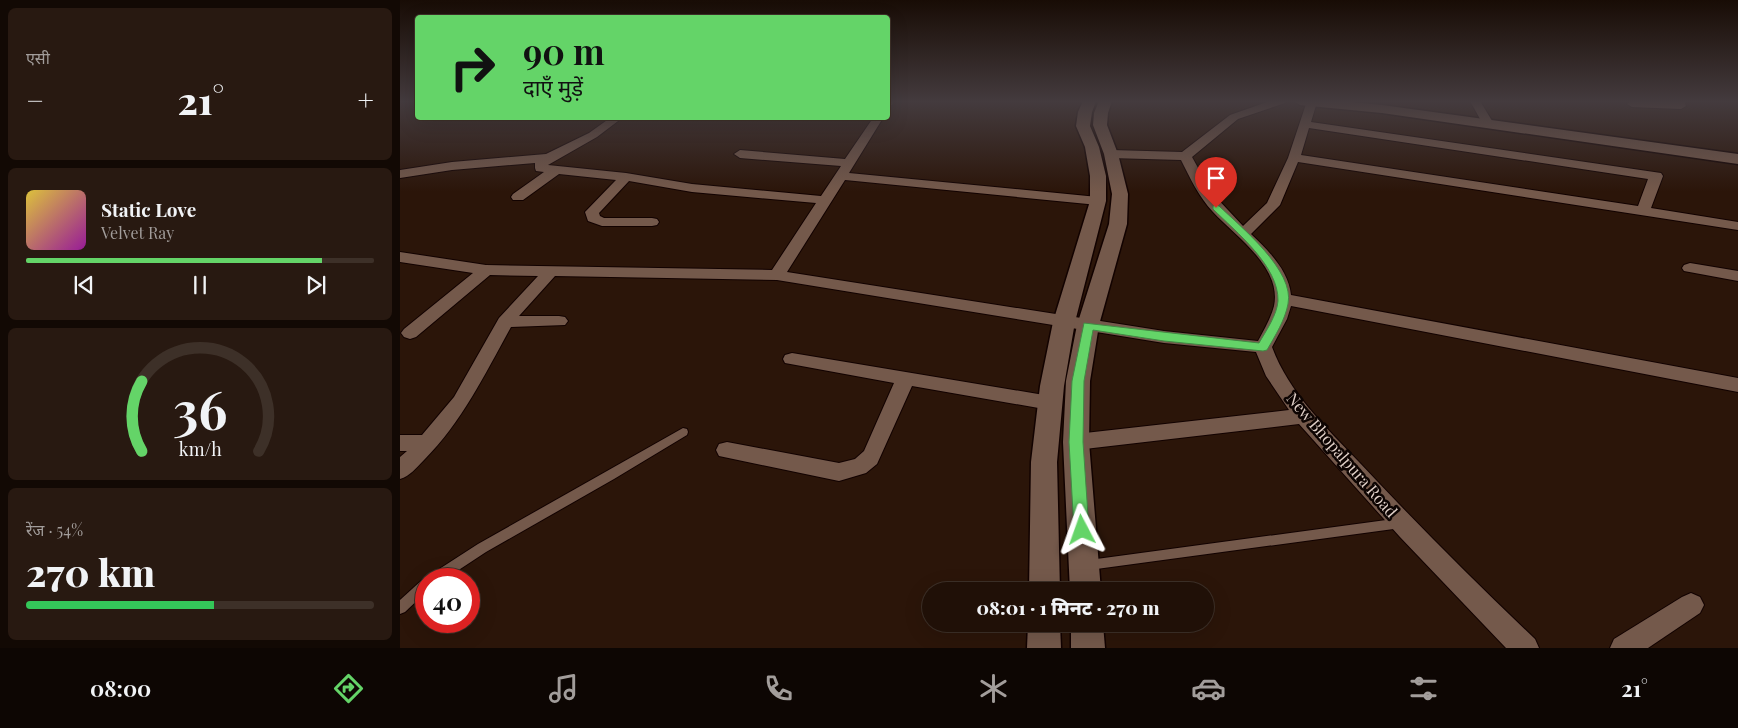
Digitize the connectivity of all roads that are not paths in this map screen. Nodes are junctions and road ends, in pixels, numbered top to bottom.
1 (598, 131) edge
2 (869, 131) edge
3 (1085, 131) edge
4 (1102, 131) edge
5 (1217, 131) edge
6 (1303, 131) edge
7 (1354, 131) edge
8 (1541, 131) edge
9 (740, 154) dead end
10 (1111, 154) junction
11 (1185, 156) junction
12 (549, 158) junction
13 (1294, 158) junction
14 (1738, 158) edge
15 (849, 163) junction
16 (556, 170) junction
17 (400, 174) edge
18 (842, 176) junction
19 (626, 177) junction
20 (518, 197) dead end
21 (825, 200) junction
22 (1098, 201) junction
23 (1642, 212) junction
24 (652, 222) dead end
25 (1738, 226) edge
26 (1243, 234) junction
27 (400, 257) edge
28 (1690, 268) dead end
29 (486, 270) junction
30 (550, 272) junction
31 (777, 275) junction
32 (1738, 276) edge
33 (1283, 299) junction
34 (559, 321) dead end
35 (505, 322) junction
36 (1064, 322) junction
37 (1088, 325) junction
38 (410, 333) dead end
39 (1263, 347) junction
40 (792, 359) dead end
41 (906, 378) junction
42 (1738, 385) edge
43 (1050, 403) junction
44 (1304, 416) junction
45 (683, 432) dead end
46 (1076, 442) junction
47 (428, 443) junction
48 (400, 444) edge
49 (727, 450) dead end
50 (400, 471) edge
51 (1401, 523) junction
52 (1084, 565) junction
53 (451, 568) edge
54 (1044, 582) edge
55 (1085, 582) edge
56 (415, 594) edge
57 (1691, 605) dead end
58 (400, 608) edge
59 (1044, 632) edge
60 (1087, 632) edge
61 (1044, 648) edge
62 (1088, 648) edge
63 (1525, 648) edge
64 (1624, 648) edge

1 - 12 street
2 - 15 street
3 - 22 street
4 - 10 street
5 - 11 street
6 - 13 street
7 - 23 street
8 - 14 street
9 - 15 street
10 - 11 street
10 - 37 street
11 - 26 street
12 - 16 street
12 - 17 street
13 - 23 street
13 - 26 street
15 - 18 street
16 - 19 street
16 - 20 street
18 - 21 street
18 - 22 street
19 - 21 street
19 - 24 street
21 - 31 street
22 - 36 street
23 - 25 street
26 - 33 street
27 - 29 street
28 - 32 street
29 - 30 street
29 - 38 street
30 - 31 street
30 - 35 street
31 - 36 street
33 - 39 street
33 - 42 street
34 - 35 street
35 - 47 street
36 - 37 street
36 - 43 street
37 - 39 street
37 - 46 street
39 - 44 street, New Bhopalpura Road
40 - 41 street
41 - 43 street
41 - 49 street
43 - 54 street
44 - 46 street
44 - 51 street, New Bhopalpura Road
45 - 53 lane
46 - 52 street
47 - 48 street
47 - 50 street
51 - 52 lane
51 - 63 street, New Bhopalpura Road
52 - 55 street
56 - 58 lane
57 - 64 street
59 - 61 street
60 - 62 street

